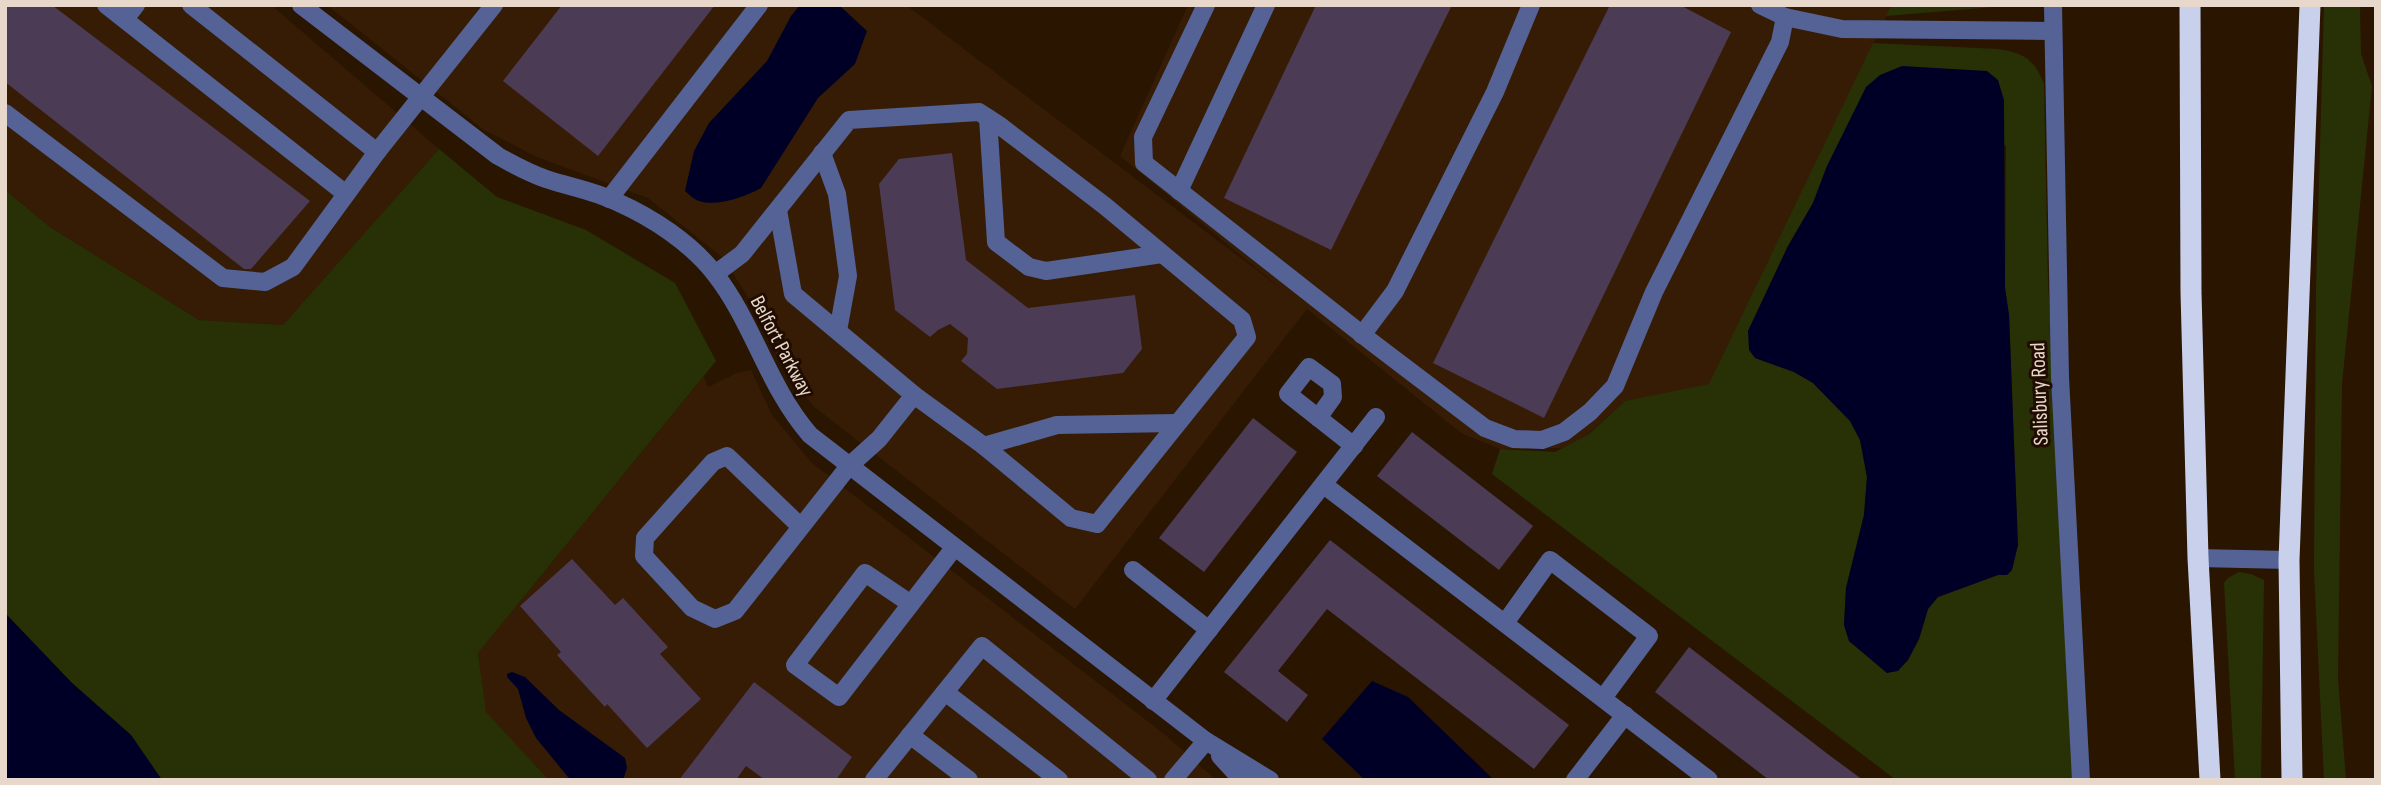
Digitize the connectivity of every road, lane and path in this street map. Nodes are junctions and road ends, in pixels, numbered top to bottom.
1 (106, 5) edge
2 (191, 5) edge
3 (301, 5) edge
4 (494, 5) edge
5 (759, 5) edge
6 (1206, 5) edge
7 (1266, 5) edge
8 (1531, 5) edge
9 (1760, 5) edge
10 (2053, 5) edge
11 (2190, 5) edge
12 (2310, 5) edge
13 (130, 12) edge
14 (1785, 17) junction
15 (2052, 31) junction
16 (421, 98) junction
17 (5, 113) edge
18 (988, 118) junction
19 (377, 152) junction
20 (822, 153) junction
21 (1179, 191) junction
22 (346, 194) junction
23 (609, 199) junction
24 (778, 210) junction
25 (1162, 254) junction
26 (715, 274) junction
27 (838, 331) junction
28 (1362, 335) junction
29 (914, 395) junction
30 (1376, 417) dead end
31 (1318, 418) dead end
32 (1176, 424) junction
33 (984, 446) junction
34 (1354, 446) junction
35 (849, 466) junction
36 (1324, 485) junction
37 (801, 527) junction
38 (954, 548) junction
39 (2198, 558) junction
40 (2289, 560) junction
41 (1133, 570) dead end
42 (911, 604) junction
43 (1504, 623) junction
44 (1209, 630) junction
45 (945, 692) junction
46 (1603, 698) junction
47 (1153, 701) junction
48 (1625, 715) junction
49 (910, 735) junction
50 (1206, 741) junction
51 (1703, 778) edge
52 (876, 779) edge
53 (969, 780) edge
54 (1059, 780) edge
55 (1148, 780) edge
56 (1174, 780) edge
57 (1242, 780) edge
58 (1270, 780) edge
59 (1575, 780) edge
60 (2081, 780) edge
61 (2210, 780) edge
62 (2291, 780) edge

1 - 13 street
2 - 19 street
3 - 16 street, Belfort Parkway
4 - 16 street
5 - 23 street
6 - 21 street
7 - 21 street
8 - 28 street
9 - 14 street
10 - 15 street, Salisbury Road
11 - 39 highway
12 - 40 highway
13 - 22 street
14 - 15 street
14 - 28 street
15 - 60 street, Salisbury Road
16 - 19 street
16 - 23 street, Belfort Parkway
17 - 22 street
18 - 20 street
18 - 25 street
18 - 25 street
19 - 22 street
20 - 24 street
20 - 27 street
21 - 28 street
23 - 26 street, Belfort Parkway
24 - 26 street
24 - 27 street
25 - 32 street
26 - 35 street, Belfort Parkway
27 - 29 street
29 - 33 street
29 - 35 street
30 - 34 street
31 - 34 street
32 - 33 street
32 - 33 street
34 - 36 street
35 - 37 street
35 - 38 street, Belfort Parkway
36 - 43 street
36 - 44 street
37 - 37 street
38 - 42 street
38 - 47 street, Belfort Parkway
39 - 40 street
39 - 61 highway
40 - 62 highway
41 - 44 street
42 - 42 street
43 - 46 street
43 - 46 street
44 - 47 street
45 - 49 street
45 - 54 street
45 - 55 street
46 - 48 street
47 - 50 street, Belfort Parkway
48 - 51 street
48 - 59 street
49 - 52 street
49 - 53 street
50 - 56 street
50 - 57 street, Belfort Parkway
50 - 58 street, Belfort Parkway

